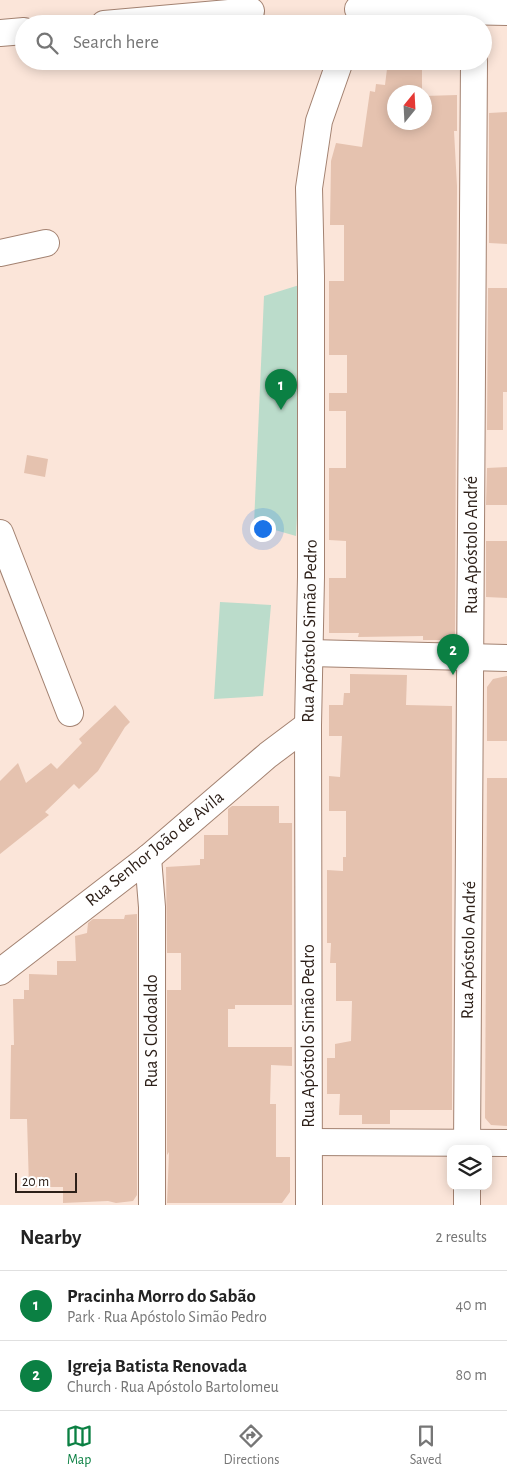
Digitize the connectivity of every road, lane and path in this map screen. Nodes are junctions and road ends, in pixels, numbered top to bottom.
1 (251, 11) dead end
2 (358, 11) edge
3 (507, 12) edge
4 (206, 15) edge
5 (424, 15) edge
6 (490, 15) edge
7 (15, 32) edge
8 (0, 33) edge
9 (337, 70) edge
10 (474, 70) edge
11 (46, 243) dead end
12 (0, 253) edge
13 (0, 533) edge
14 (310, 653) junction
15 (471, 658) junction
16 (507, 658) edge
17 (70, 713) dead end
18 (308, 725) junction
19 (148, 858) junction
20 (0, 972) edge
21 (309, 1142) junction
22 (507, 1143) edge
23 (447, 1145) edge
24 (467, 1145) edge
25 (480, 1145) edge
26 (467, 1190) edge
27 (152, 1205) edge
28 (308, 1205) edge
29 (467, 1205) edge

1 - 4 street
2 - 5 street
3 - 6 street
7 - 8 street
9 - 14 street, Rua Apóstolo Simão Pedro
10 - 15 street, Rua Apóstolo André
11 - 12 street
13 - 17 street
14 - 15 street
14 - 18 street, Rua Apóstolo Simão Pedro
15 - 16 street
15 - 24 street, Rua Apóstolo André
18 - 19 street, Rua Senhor João de Avila
18 - 21 street, Rua Apóstolo Simão Pedro
19 - 20 street, Rua Senhor João de Avila
19 - 27 street, Rua S Clodoaldo
21 - 23 street
21 - 28 street, Rua Apóstolo Simão Pedro
22 - 25 street
26 - 29 street

